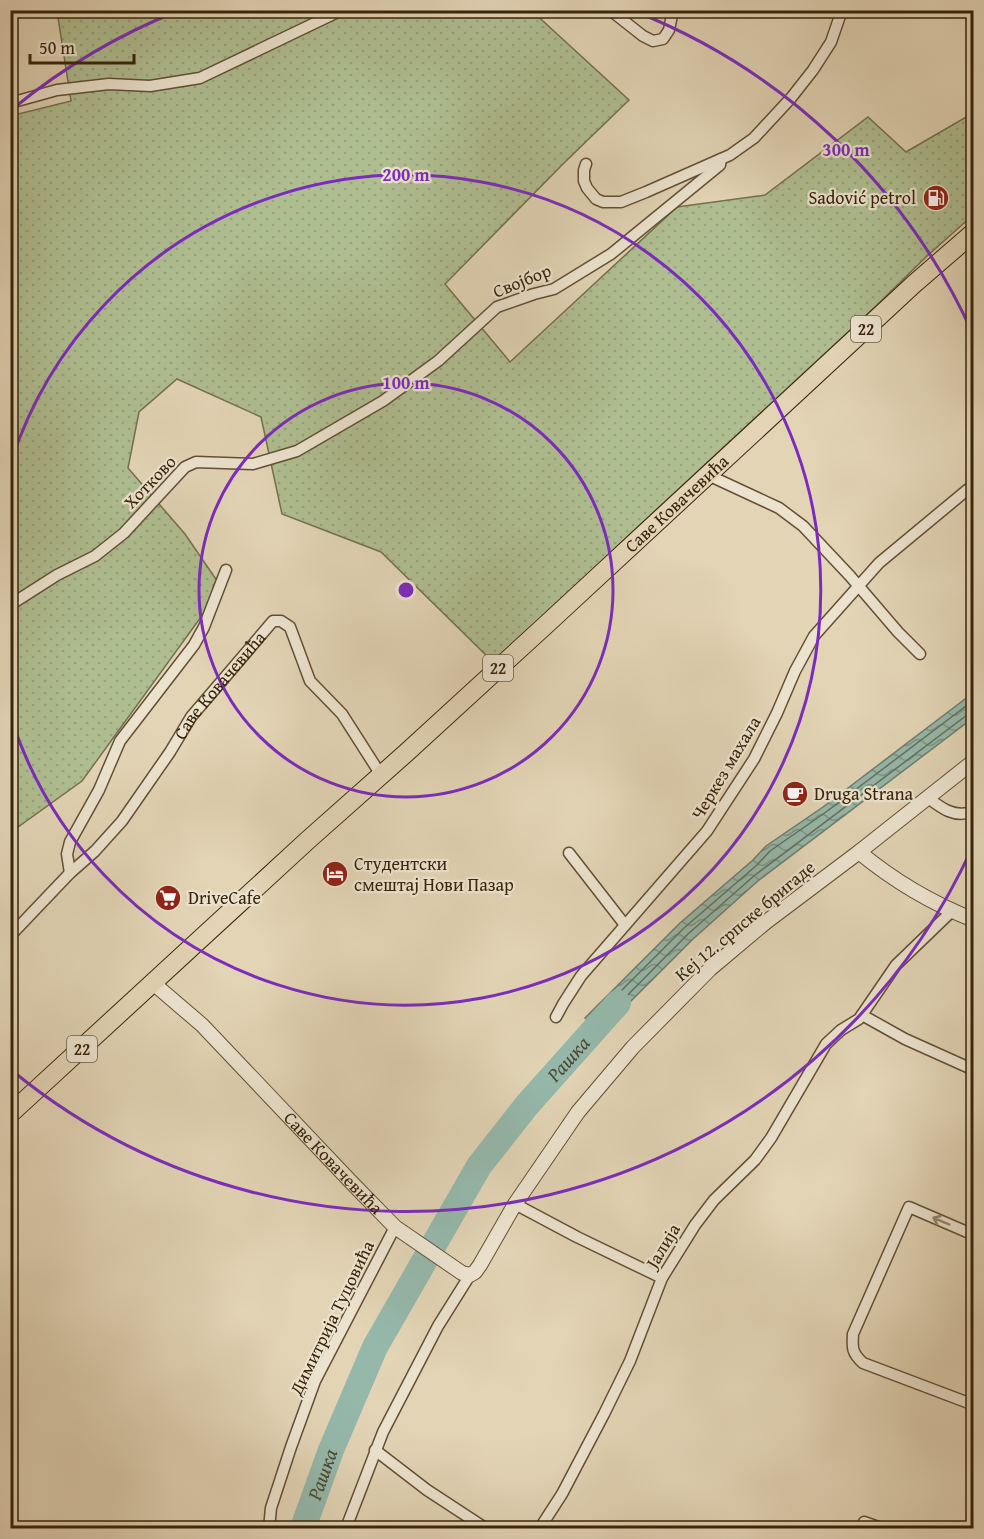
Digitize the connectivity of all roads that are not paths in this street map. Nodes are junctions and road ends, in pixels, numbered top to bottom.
1 (342, 10) edge
2 (610, 10) edge
3 (673, 10) edge
4 (842, 10) edge
5 (10, 103) edge
6 (721, 159) junction
7 (586, 164) dead end
8 (974, 232) edge
9 (331, 432) joint
10 (708, 475) junction
11 (974, 486) edge
12 (226, 570) dead end
13 (858, 586) junction
14 (10, 605) edge
15 (920, 654) dead end
16 (974, 760) edge
17 (381, 775) junction
18 (927, 797) junction
19 (974, 811) edge
20 (859, 852) junction
21 (569, 853) dead end
22 (70, 873) junction
23 (952, 911) junction
24 (974, 920) edge
25 (625, 926) junction
26 (10, 936) edge
27 (153, 984) junction
28 (862, 1015) junction
29 (556, 1017) dead end
30 (974, 1070) edge
31 (10, 1114) edge
32 (515, 1204) junction
33 (395, 1227) junction
34 (974, 1235) edge
35 (470, 1275) junction
36 (662, 1278) junction
37 (974, 1405) edge
38 (375, 1450) junction
39 (864, 1522) dead end
40 (269, 1528) edge
41 (346, 1528) edge
42 (485, 1528) edge
43 (540, 1528) edge
44 (881, 1528) edge

1 - 5 street
2 - 3 street
4 - 6 street, Својбор
6 - 7 street, Својбор
6 - 9 street, Својбор
8 - 10 main road, Саве Ковачевића / 22
9 - 14 street, Хотково
10 - 13 street
10 - 17 main road, Саве Ковачевића / 22
11 - 13 street, Черкез махала
12 - 22 street
13 - 15 street
13 - 25 street, Черкез махала
16 - 18 street, Кеј 12. српске бригаде
17 - 22 street, Саве Ковачевића
17 - 27 main road, Саве Ковачевића / 22
18 - 19 street
18 - 20 street, Кеј 12. српске бригаде
20 - 23 street
20 - 32 street, Кеј 12. српске бригаде
21 - 25 street
22 - 26 street, Саве Ковачевића
23 - 24 street
23 - 28 street, Јалија
25 - 29 street, Черкез махала
27 - 31 main road, Саве Ковачевића / 22
27 - 33 street, Саве Ковачевића
28 - 30 street
28 - 36 street, Јалија
32 - 35 street, Кеј 12. српске бригаде
32 - 36 street
33 - 35 street, Саве Ковачевића
33 - 40 street, Димитрија Туцовића
34 -> 37 street
35 - 38 street, Кеј 12. српске бригаде
36 - 43 street, Јалија
38 - 41 street
38 - 42 street
39 - 44 street

